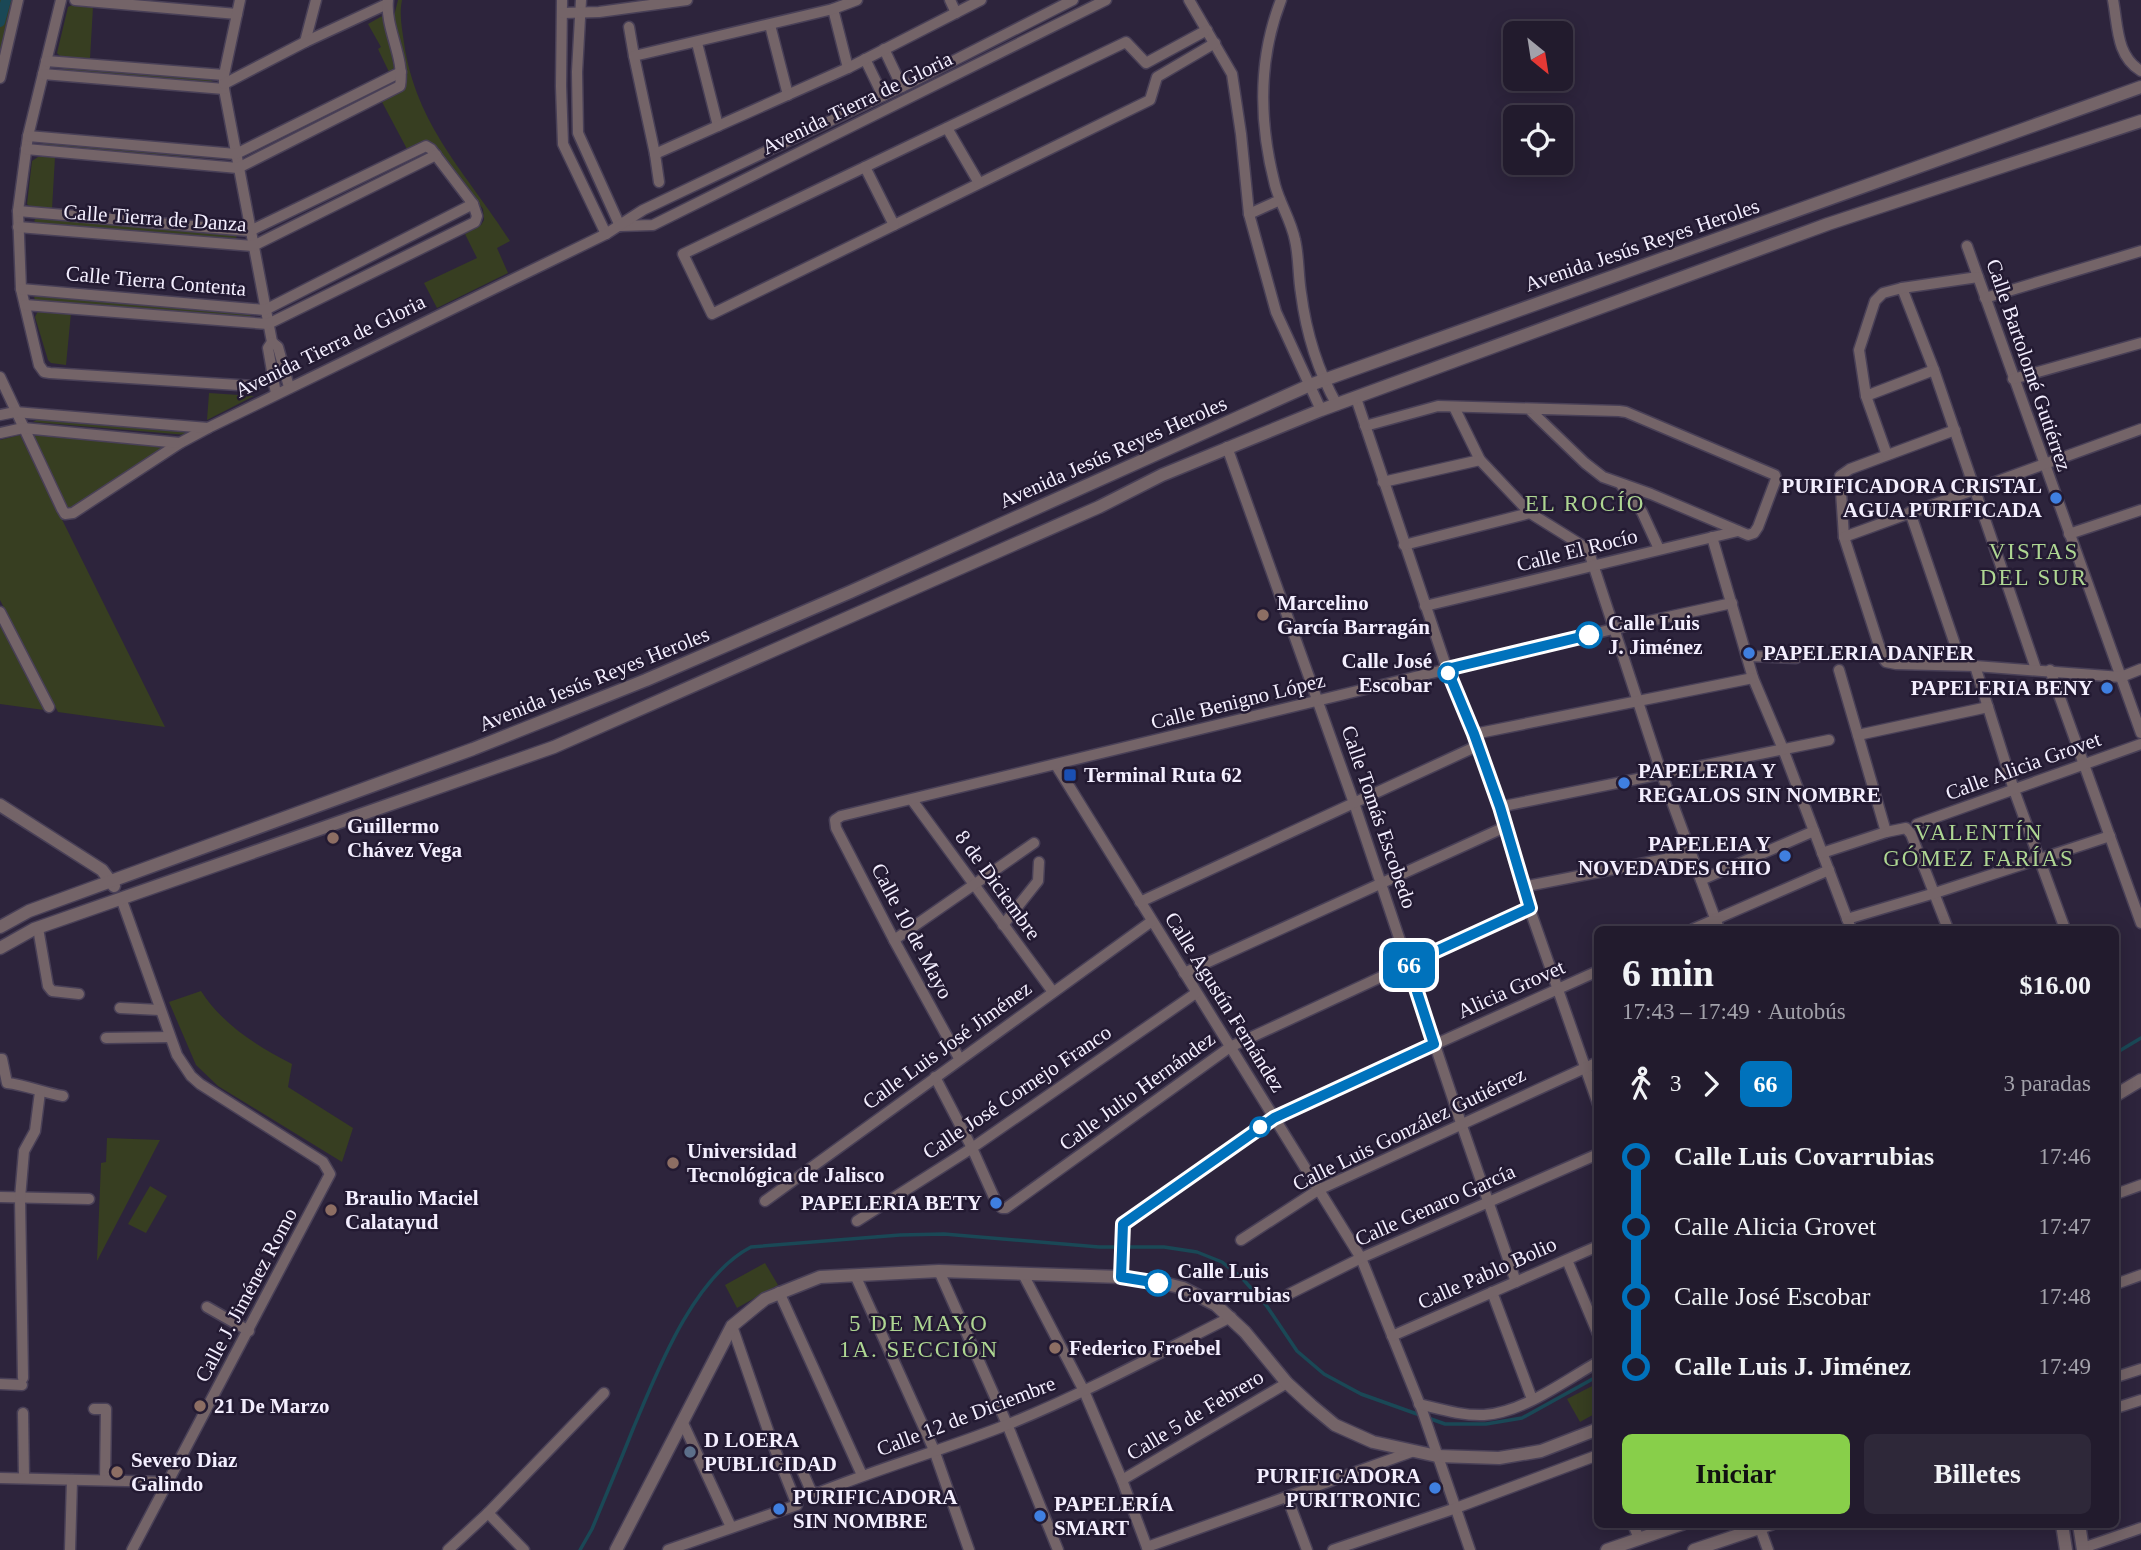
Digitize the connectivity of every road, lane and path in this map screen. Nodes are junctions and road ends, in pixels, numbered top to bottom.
1 (18, 0) edge
2 (61, 0) edge
3 (75, 0) edge
4 (240, 0) edge
5 (316, 0) edge
6 (562, 0) edge
7 (581, 0) edge
8 (687, 0) edge
9 (857, 0) edge
10 (950, 0) edge
11 (981, 0) edge
12 (1073, 0) edge
13 (1106, 0) edge
14 (1189, 0) edge
15 (1281, 0) edge
16 (2113, 0) edge
17 (388, 2) edge
18 (833, 9) junction
19 (563, 13) junction
20 (956, 13) junction
21 (237, 14) junction
22 (581, 14) junction
23 (770, 25) junction
24 (629, 27) dead end
25 (1207, 30) junction
26 (304, 42) junction
27 (697, 43) junction
28 (1215, 43) junction
29 (884, 49) junction
30 (634, 56) junction
31 (865, 59) junction
32 (2, 61) edge
33 (46, 61) junction
34 (848, 68) junction
35 (2141, 71) edge
36 (401, 72) junction
37 (43, 75) junction
38 (0, 79) edge
39 (224, 83) junction
40 (902, 87) junction
41 (2141, 87) edge
42 (788, 94) junction
43 (883, 96) junction
44 (2141, 121) edge
45 (718, 126) junction
46 (947, 128) junction
47 (28, 136) junction
48 (26, 149) junction
49 (236, 154) junction
50 (655, 154) junction
51 (436, 155) junction
52 (238, 167) junction
53 (865, 167) junction
54 (659, 182) dead end
55 (979, 183) junction
56 (1280, 200) junction
57 (473, 204) junction
58 (18, 211) junction
59 (1249, 214) junction
60 (894, 225) junction
61 (621, 226) junction
62 (18, 227) junction
63 (250, 231) junction
64 (606, 233) junction
65 (253, 246) junction
66 (1966, 246) dead end
67 (2141, 251) edge
68 (1978, 277) junction
69 (1902, 288) junction
70 (21, 289) junction
71 (1985, 298) junction
72 (25, 305) junction
73 (265, 310) junction
74 (268, 324) junction
75 (272, 342) junction
76 (2141, 342) edge
77 (1934, 370) junction
78 (0, 377) edge
79 (2013, 379) junction
80 (1324, 381) junction
81 (1310, 385) junction
82 (254, 386) dead end
83 (289, 387) junction
84 (276, 394) junction
85 (1866, 396) junction
86 (1356, 398) junction
87 (1337, 405) junction
88 (1454, 407) junction
89 (1321, 410) junction
90 (1531, 411) junction
91 (15, 412) junction
92 (0, 415) edge
93 (1365, 426) junction
94 (23, 428) junction
95 (208, 428) junction
96 (2141, 429) edge
97 (1955, 430) junction
98 (0, 433) edge
99 (180, 443) junction
100 (1227, 447) junction
101 (1887, 455) junction
102 (1480, 460) junction
103 (2043, 465) junction
104 (1383, 482) junction
105 (1621, 485) junction
106 (1975, 489) junction
107 (2141, 510) edge
108 (1910, 512) junction
109 (1530, 513) junction
110 (1738, 531) junction
111 (2068, 534) junction
112 (1712, 537) junction
113 (1844, 537) junction
114 (1404, 545) junction
115 (1659, 550) junction
116 (1595, 565) junction
117 (1732, 603) junction
118 (1425, 606) junction
119 (0, 612) edge
120 (1613, 629) junction
121 (1748, 656) junction
122 (1796, 658) dead end
123 (1962, 665) junction
124 (1975, 666) junction
125 (1447, 669) junction
126 (2036, 669) junction
127 (2141, 669) edge
128 (1839, 670) dead end
129 (2050, 670) junction
130 (2121, 677) junction
131 (1753, 678) junction
132 (646, 681) junction
133 (1637, 700) junction
134 (1318, 701) junction
135 (653, 704) junction
136 (49, 706) dead end
137 (1988, 707) junction
138 (2141, 733) edge
139 (1474, 734) junction
140 (1858, 735) junction
141 (1829, 740) dead end
142 (2141, 744) edge
143 (1478, 746) junction
144 (1783, 749) junction
145 (1056, 765) junction
146 (2084, 765) junction
147 (1661, 772) junction
148 (2014, 790) junction
149 (912, 800) junction
150 (1354, 803) junction
151 (0, 805) edge
152 (1500, 807) junction
153 (835, 820) joint
154 (1911, 826) junction
155 (1505, 827) junction
156 (1814, 831) junction
157 (1886, 832) junction
158 (2110, 836) junction
159 (1034, 843) dead end
160 (1822, 853) junction
161 (1691, 854) junction
162 (2039, 859) junction
163 (1040, 862) dead end
164 (1829, 870) junction
165 (1701, 880) junction
166 (112, 881) junction
167 (1381, 883) junction
168 (974, 886) junction
169 (1522, 887) junction
170 (1935, 893) junction
171 (121, 898) junction
172 (1140, 902) junction
173 (1530, 908) junction
174 (1152, 920) junction
175 (2141, 923) edge
176 (1717, 924) edge
177 (1849, 924) edge
178 (1003, 925) junction
179 (1947, 926) edge
180 (2064, 926) edge
181 (0, 927) edge
182 (38, 928) junction
183 (894, 940) junction
184 (0, 948) edge
185 (1408, 964) junction
186 (1184, 973) junction
187 (1594, 973) edge
188 (1557, 989) junction
189 (1054, 992) junction
190 (1196, 993) junction
191 (79, 994) dead end
192 (120, 1008) dead end
193 (160, 1010) junction
194 (170, 1037) junction
195 (106, 1038) dead end
196 (1434, 1044) junction
197 (1230, 1047) junction
198 (959, 1058) junction
199 (0, 1059) edge
200 (1594, 1064) edge
201 (1585, 1068) junction
202 (935, 1077) junction
203 (2141, 1080) edge
204 (40, 1092) junction
205 (1594, 1093) edge
206 (2119, 1093) edge
207 (64, 1096) dead end
208 (1274, 1118) junction
209 (1461, 1123) junction
210 (972, 1148) junction
211 (1594, 1156) edge
212 (2141, 1185) edge
213 (1318, 1190) junction
214 (2119, 1193) edge
215 (0, 1197) edge
216 (20, 1198) junction
217 (89, 1199) dead end
218 (765, 1200) dead end
219 (1488, 1202) junction
220 (857, 1221) dead end
221 (1241, 1240) dead end
222 (1594, 1248) edge
223 (1361, 1258) junction
224 (1567, 1260) junction
225 (939, 1271) junction
226 (1121, 1271) junction
227 (1023, 1274) junction
228 (855, 1275) junction
229 (2141, 1275) edge
230 (1516, 1282) junction
231 (2119, 1283) edge
232 (779, 1292) junction
233 (1492, 1292) junction
234 (1289, 1294) dead end
235 (207, 1307) dead end
236 (1231, 1317) junction
237 (1594, 1324) edge
238 (732, 1326) junction
239 (249, 1331) junction
240 (1392, 1336) junction
241 (1594, 1364) edge
242 (2141, 1368) edge
243 (2119, 1376) edge
244 (1287, 1383) junction
245 (0, 1384) edge
246 (1084, 1391) junction
247 (604, 1392) dead end
248 (1532, 1399) junction
249 (2141, 1400) edge
250 (1421, 1407) junction
251 (2119, 1407) edge
252 (94, 1409) dead end
253 (23, 1413) dead end
254 (682, 1421) junction
255 (1007, 1424) junction
256 (1594, 1431) edge
257 (934, 1450) junction
258 (1415, 1451) junction
259 (1436, 1451) junction
260 (1594, 1456) edge
261 (801, 1468) dead end
262 (862, 1475) junction
263 (24, 1477) junction
264 (0, 1478) edge
265 (72, 1480) junction
266 (105, 1480) junction
267 (1122, 1480) junction
268 (169, 1482) junction
269 (1287, 1497) junction
270 (1456, 1508) junction
271 (488, 1513) junction
272 (731, 1527) junction
273 (1635, 1528) edge
274 (1671, 1528) edge
275 (1759, 1528) edge
276 (1765, 1528) edge
277 (2063, 1528) edge
278 (2080, 1528) edge
279 (2141, 1528) edge
280 (1639, 1539) junction
281 (1148, 1548) edge
282 (2083, 1549) edge
283 (69, 1550) edge
284 (132, 1550) edge
285 (448, 1550) edge
286 (524, 1550) edge
287 (616, 1550) edge
288 (668, 1550) edge
289 (969, 1550) edge
290 (1058, 1550) edge
291 (1307, 1550) edge
292 (1333, 1550) edge
293 (1470, 1550) edge
294 (1607, 1550) edge
295 (1694, 1550) edge
296 (1768, 1550) edge
297 (2066, 1550) edge

1 - 32 street
2 - 33 street
3 - 21 street
4 - 21 street
5 - 26 street
6 - 19 street
7 - 22 street
8 - 22 street
9 - 18 street
10 - 20 street
11 - 20 street
12 - 40 street, Avenida Tierra de Gloria
13 - 61 street, Avenida Tierra de Gloria
14 - 25 street
15 - 56 street
16 - 35 street
17 - 26 street
17 - 36 street
18 - 23 street
18 - 34 street
19 - 22 street
19 - 64 street
20 - 29 street
21 - 39 street
22 - 61 street
23 - 27 street
23 - 42 street
24 - 30 street
25 - 28 street
25 - 46 street
26 - 39 street
27 - 30 street
27 - 45 street
28 - 55 street
28 - 59 street
29 - 31 street
29 - 40 street
30 - 50 street
31 - 34 street
31 - 43 street
32 - 38 street
33 - 37 street
33 - 39 street
34 - 42 street
36 - 49 street
36 - 52 street
37 - 39 street
37 - 47 street
39 - 49 street
40 - 43 street, Avenida Tierra de Gloria
41 - 80 street, Avenida Jesús Reyes Heroles
42 - 45 street
43 - 61 street, Avenida Tierra de Gloria
44 - 86 street, Avenida Jesús Reyes Heroles
45 - 50 street
46 - 53 street
46 - 55 street
47 - 48 street
47 - 49 street
48 - 52 street
48 - 58 street
49 - 52 street
50 - 54 street
51 - 57 street
51 - 63 street, Calle Tierra de Danza
51 - 65 street, Calle Tierra de Danza
52 - 63 street
53 - 60 street
53 - 60 street
55 - 60 street
56 - 59 street
56 - 80 street
57 - 73 street, Calle Tierra Contenta
57 - 74 street
58 - 62 street
58 - 63 street, Calle Tierra de Danza
59 - 81 street
61 - 64 street, Avenida Tierra de Gloria
62 - 65 street, Calle Tierra de Danza
62 - 70 street
63 - 65 street
64 - 83 street, Avenida Tierra de Gloria
65 - 73 street
66 - 68 street, Calle Bartolomé Gutiérrez
67 - 71 street
68 - 69 street
68 - 71 street, Calle Bartolomé Gutiérrez
69 - 77 street
69 - 85 street
70 - 72 street
70 - 73 street, Calle Tierra Contenta
71 - 79 street, Calle Bartolomé Gutiérrez
72 - 74 street, Calle Tierra Contenta
72 - 82 street
73 - 74 street
74 - 75 street
75 - 83 street
75 - 84 street
76 - 79 street
77 - 85 street
77 - 97 street
78 - 91 street
79 - 103 street, Calle Bartolomé Gutiérrez
80 - 81 street, Avenida Jesús Reyes Heroles
80 - 87 street
81 - 89 street
81 - 132 street, Avenida Jesús Reyes Heroles
83 - 84 street, Avenida Tierra de Gloria
84 - 95 street, Avenida Tierra de Gloria
85 - 101 street
86 - 87 street, Avenida Jesús Reyes Heroles
86 - 93 street
87 - 89 street, Avenida Jesús Reyes Heroles
88 - 90 street
88 - 93 street
88 - 102 street
89 - 100 street, Avenida Jesús Reyes Heroles
90 - 105 street
90 - 110 street
91 - 92 street
91 - 94 street
91 - 95 street
93 - 104 street
94 - 98 street
94 - 99 street
94 - 99 street, Avenida Tierra de Gloria
95 - 99 street, Avenida Tierra de Gloria
96 - 103 street
97 - 101 street
97 - 106 street
100 - 134 street, Calle Tomás Escobedo
100 - 135 street, Avenida Jesús Reyes Heroles
101 - 113 street
102 - 104 street
102 - 109 street
103 - 106 street
103 - 111 street, Calle Bartolomé Gutiérrez
104 - 114 street
105 - 110 street
105 - 115 street
106 - 108 street
106 - 126 street
107 - 111 street
108 - 113 street
108 - 123 street
109 - 114 street
109 - 116 street
110 - 112 street, Calle El Rocío
111 - 130 street, Calle Bartolomé Gutiérrez
112 - 115 street, Calle El Rocío
112 - 117 street
113 - 123 street
114 - 118 street
115 - 116 street, Calle El Rocío
116 - 118 street, Calle El Rocío
116 - 120 street
117 - 120 street, Calle Benigno López
117 - 121 street
118 - 125 street
119 - 136 street
120 - 125 street, Calle Benigno López
120 - 133 street
121 - 122 street
121 - 131 street
123 - 124 street
124 - 126 street
124 - 137 street
125 - 134 street, Calle Benigno López
125 - 139 street
126 - 129 street
127 - 130 street
128 - 140 street
129 - 130 street
129 - 146 street
130 - 138 street, Calle Bartolomé Gutiérrez
131 - 133 street
131 - 144 street
132 - 135 street
132 - 166 street, Avenida Jesús Reyes Heroles
133 - 139 street
133 - 147 street
134 - 145 street, Calle Benigno López
134 - 150 street, Calle Tomás Escobedo
135 - 171 street, Avenida Jesús Reyes Heroles
137 - 140 street
137 - 148 street
139 - 143 street
140 - 157 street
141 - 144 street
142 - 146 street, Calle Alicia Grovet
143 - 150 street
143 - 152 street
144 - 147 street
144 - 156 street
145 - 149 street, Calle Benigno López
145 - 172 street, Calle Agustín Fernández
146 - 148 street, Calle Alicia Grovet
146 - 158 street
147 - 152 street
147 - 161 street
148 - 154 street, Calle Alicia Grovet
148 - 162 street
149 - 153 street, Calle Benigno López
149 - 168 street, 8 de Diciembre
150 - 167 street, Calle Tomás Escobedo
150 - 172 street
151 - 166 street
152 - 155 street
153 - 183 street, Calle 10 de Mayo
154 - 157 street, Calle Alicia Grovet
154 - 170 street
155 - 167 street
155 - 169 street
156 - 160 street
156 - 165 street
157 - 160 street, Calle Alicia Grovet
158 - 162 street
158 - 175 street
159 - 168 street
160 - 164 street
161 - 165 street
161 - 169 street
162 - 170 street
162 - 180 street
163 - 178 street
164 - 176 street
164 - 177 street
165 - 176 street
166 - 171 street
166 - 181 street, Avenida Jesús Reyes Heroles
167 - 185 street, Calle Tomás Escobedo
167 - 186 street
168 - 178 street, 8 de Diciembre
168 - 183 street
169 - 173 street
170 - 177 street
170 - 179 street
171 - 182 street, Avenida Jesús Reyes Heroles
171 - 193 street
172 - 174 street, Calle Agustín Fernández
173 - 185 street, Calle Julio Hernández
173 - 188 street
174 - 186 street, Calle Agustín Fernández
174 - 189 street, Calle Luis José Jiménez
178 - 189 street, 8 de Diciembre
182 - 184 street, Avenida Jesús Reyes Heroles
182 - 191 street
183 - 198 street, Calle 10 de Mayo
185 - 196 street, Calle Tomás Escobedo
185 - 197 street, Calle Julio Hernández
186 - 190 street, Calle Agustín Fernández
187 - 188 street, Alicia Grovet
188 - 196 street, Alicia Grovet
188 - 201 street
189 - 198 street, Calle Luis José Jiménez
190 - 197 street, Calle Agustín Fernández
190 - 210 street, Calle José Cornejo Franco
192 - 193 street
193 - 194 street
194 - 195 street
194 - 239 street, Calle J. Jiménez Romo
196 - 208 street, Alicia Grovet
196 - 209 street, Calle Tomás Escobedo
197 - 208 street, Calle Agustín Fernández
197 - 210 street, Calle Julio Hernández
198 - 202 street, Calle Luis José Jiménez
199 - 204 street
200 - 201 street, Calle Luis González Gutiérrez
201 - 205 street
201 - 209 street, Calle Luis González Gutiérrez
202 - 210 street
202 - 218 street, Calle Luis José Jiménez
203 - 206 street
204 - 207 street
204 - 216 street
208 - 213 street, Calle Agustín Fernández
208 - 226 street, Alicia Grovet
209 - 213 street, Calle Luis González Gutiérrez
209 - 219 street, Calle Tomás Escobedo
210 - 220 street, Calle José Cornejo Franco
211 - 219 street, Calle Genaro García
212 - 214 street
213 - 221 street, Calle Luis González Gutiérrez
213 - 223 street, Calle Agustín Fernández
215 - 216 street
216 - 217 street
216 - 245 street
219 - 223 street, Calle Genaro García
219 - 230 street, Calle Tomás Escobedo
222 - 224 street, Calle Pablo Bolio
223 - 234 street, Calle Genaro García
223 - 240 street, Calle Agustín Fernández
224 - 230 street, Calle Pablo Bolio
224 - 237 street
225 - 227 street
225 - 228 street
225 - 255 street
226 - 227 street
226 - 236 street
227 - 246 street
228 - 232 street
228 - 257 street
229 - 231 street
230 - 233 street, Calle Pablo Bolio
232 - 238 street
232 - 262 street
233 - 240 street, Calle Pablo Bolio
233 - 248 street
235 - 239 street
236 - 244 street
236 - 246 street, Calle 12 de Diciembre
238 - 254 street
238 - 272 street
239 - 268 street, Calle J. Jiménez Romo
240 - 250 street, Calle Agustín Fernández
241 - 248 street
242 - 243 street
244 - 258 street
244 - 267 street, Calle 5 de Febrero
246 - 255 street, Calle 12 de Diciembre
246 - 267 street
247 - 271 street
248 - 250 street
249 - 251 street
250 - 259 street, Calle Agustín Fernández
252 - 266 street
253 - 263 street
254 - 272 street
254 - 287 street
255 - 257 street, Calle 12 de Diciembre
255 - 290 street
256 - 259 street
257 - 262 street, Calle 12 de Diciembre
257 - 289 street
258 - 259 street
258 - 269 street
259 - 270 street, Calle Agustín Fernández
260 - 270 street
261 - 262 street, Calle 12 de Diciembre
263 - 264 street
263 - 265 street
265 - 266 street
265 - 283 street
266 - 268 street
267 - 281 street
268 - 284 street, Calle J. Jiménez Romo
269 - 281 street
269 - 291 street
270 - 292 street
270 - 293 street, Calle Agustín Fernández
271 - 285 street
271 - 286 street
272 - 288 street
273 - 280 street
274 - 280 street
275 - 295 street
276 - 296 street
277 - 297 street
278 - 282 street
279 - 282 street
280 - 294 street

